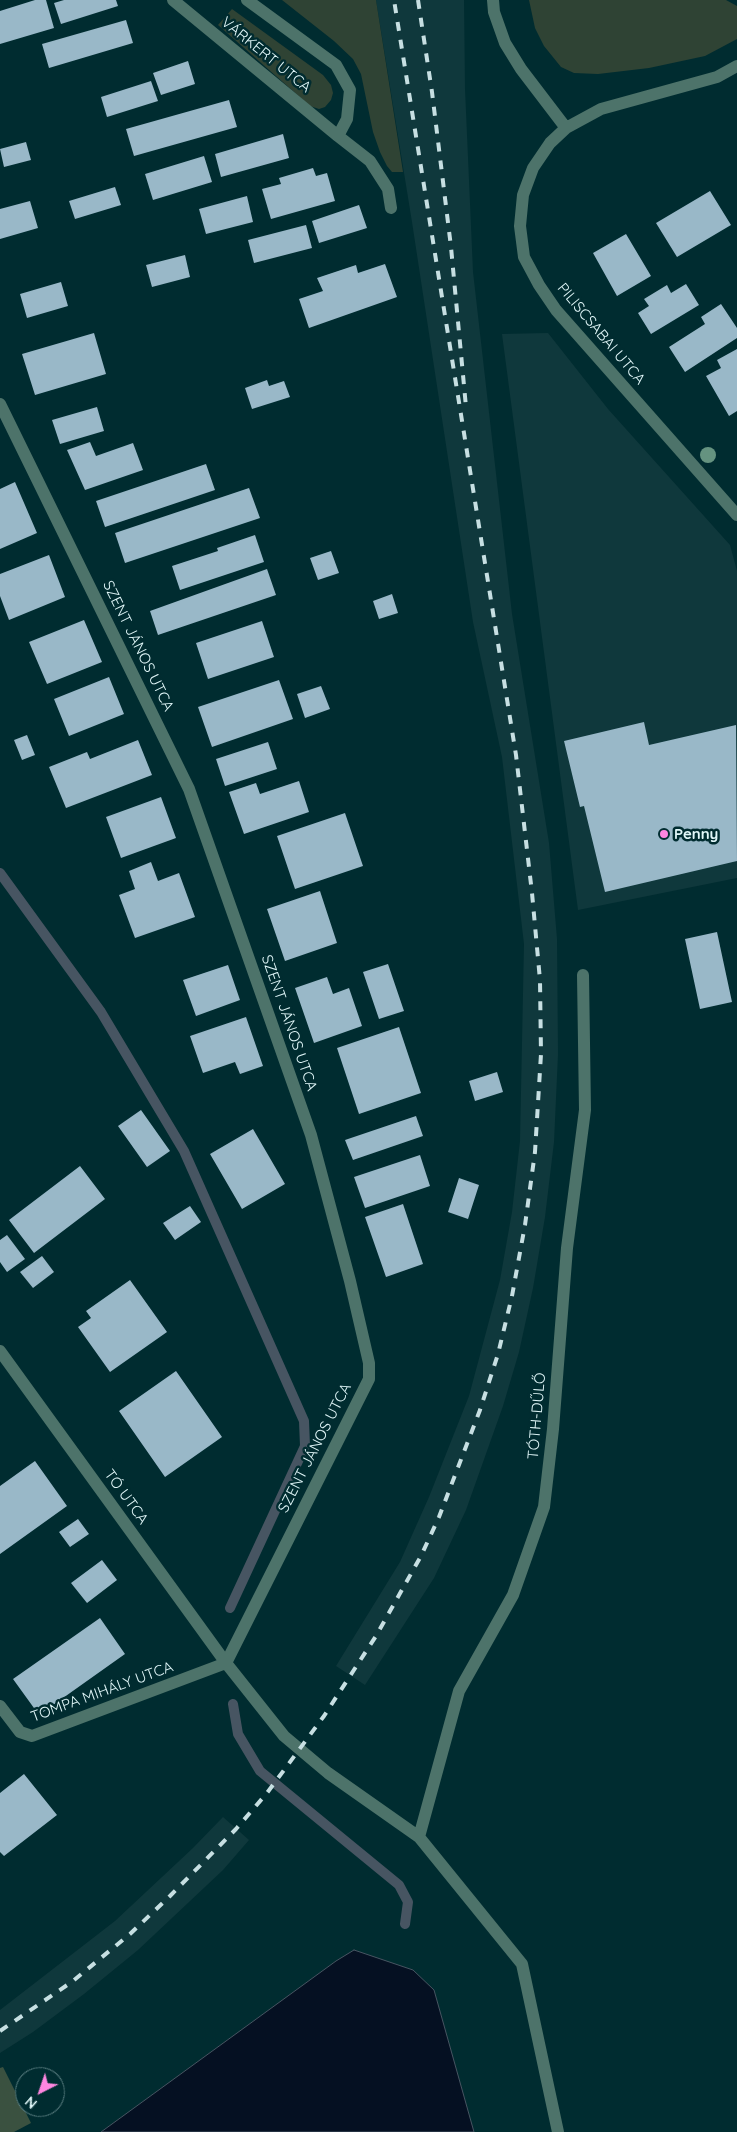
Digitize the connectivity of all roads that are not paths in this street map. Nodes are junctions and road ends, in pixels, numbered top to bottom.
1 (173, 0) edge
2 (247, 0) edge
3 (493, 0) edge
4 (737, 66) edge
5 (566, 128) junction
6 (338, 136) junction
7 (391, 208) dead end
8 (0, 404) edge
9 (737, 516) edge
10 (583, 975) dead end
11 (0, 1351) edge
12 (226, 1663) junction
13 (0, 1706) edge
14 (419, 1837) junction
15 (558, 2132) edge

1 - 6 street, VÁRKERT UTCA
2 - 6 street, VÁRKERT UTCA
3 - 5 street
4 - 5 street, PILISCSABAI UTCA
5 - 9 street, PILISCSABAI UTCA
6 - 7 street, VÁRKERT UTCA
8 - 12 street, SZENT JÁNOS UTCA
10 - 14 street, TÓTH-DŰLŐ
11 - 12 street, TÓ UTCA
12 - 13 street, TOMPA MIHÁLY UTCA
12 - 14 street, TÓ UTCA
14 - 15 street, TÓ UTCA

